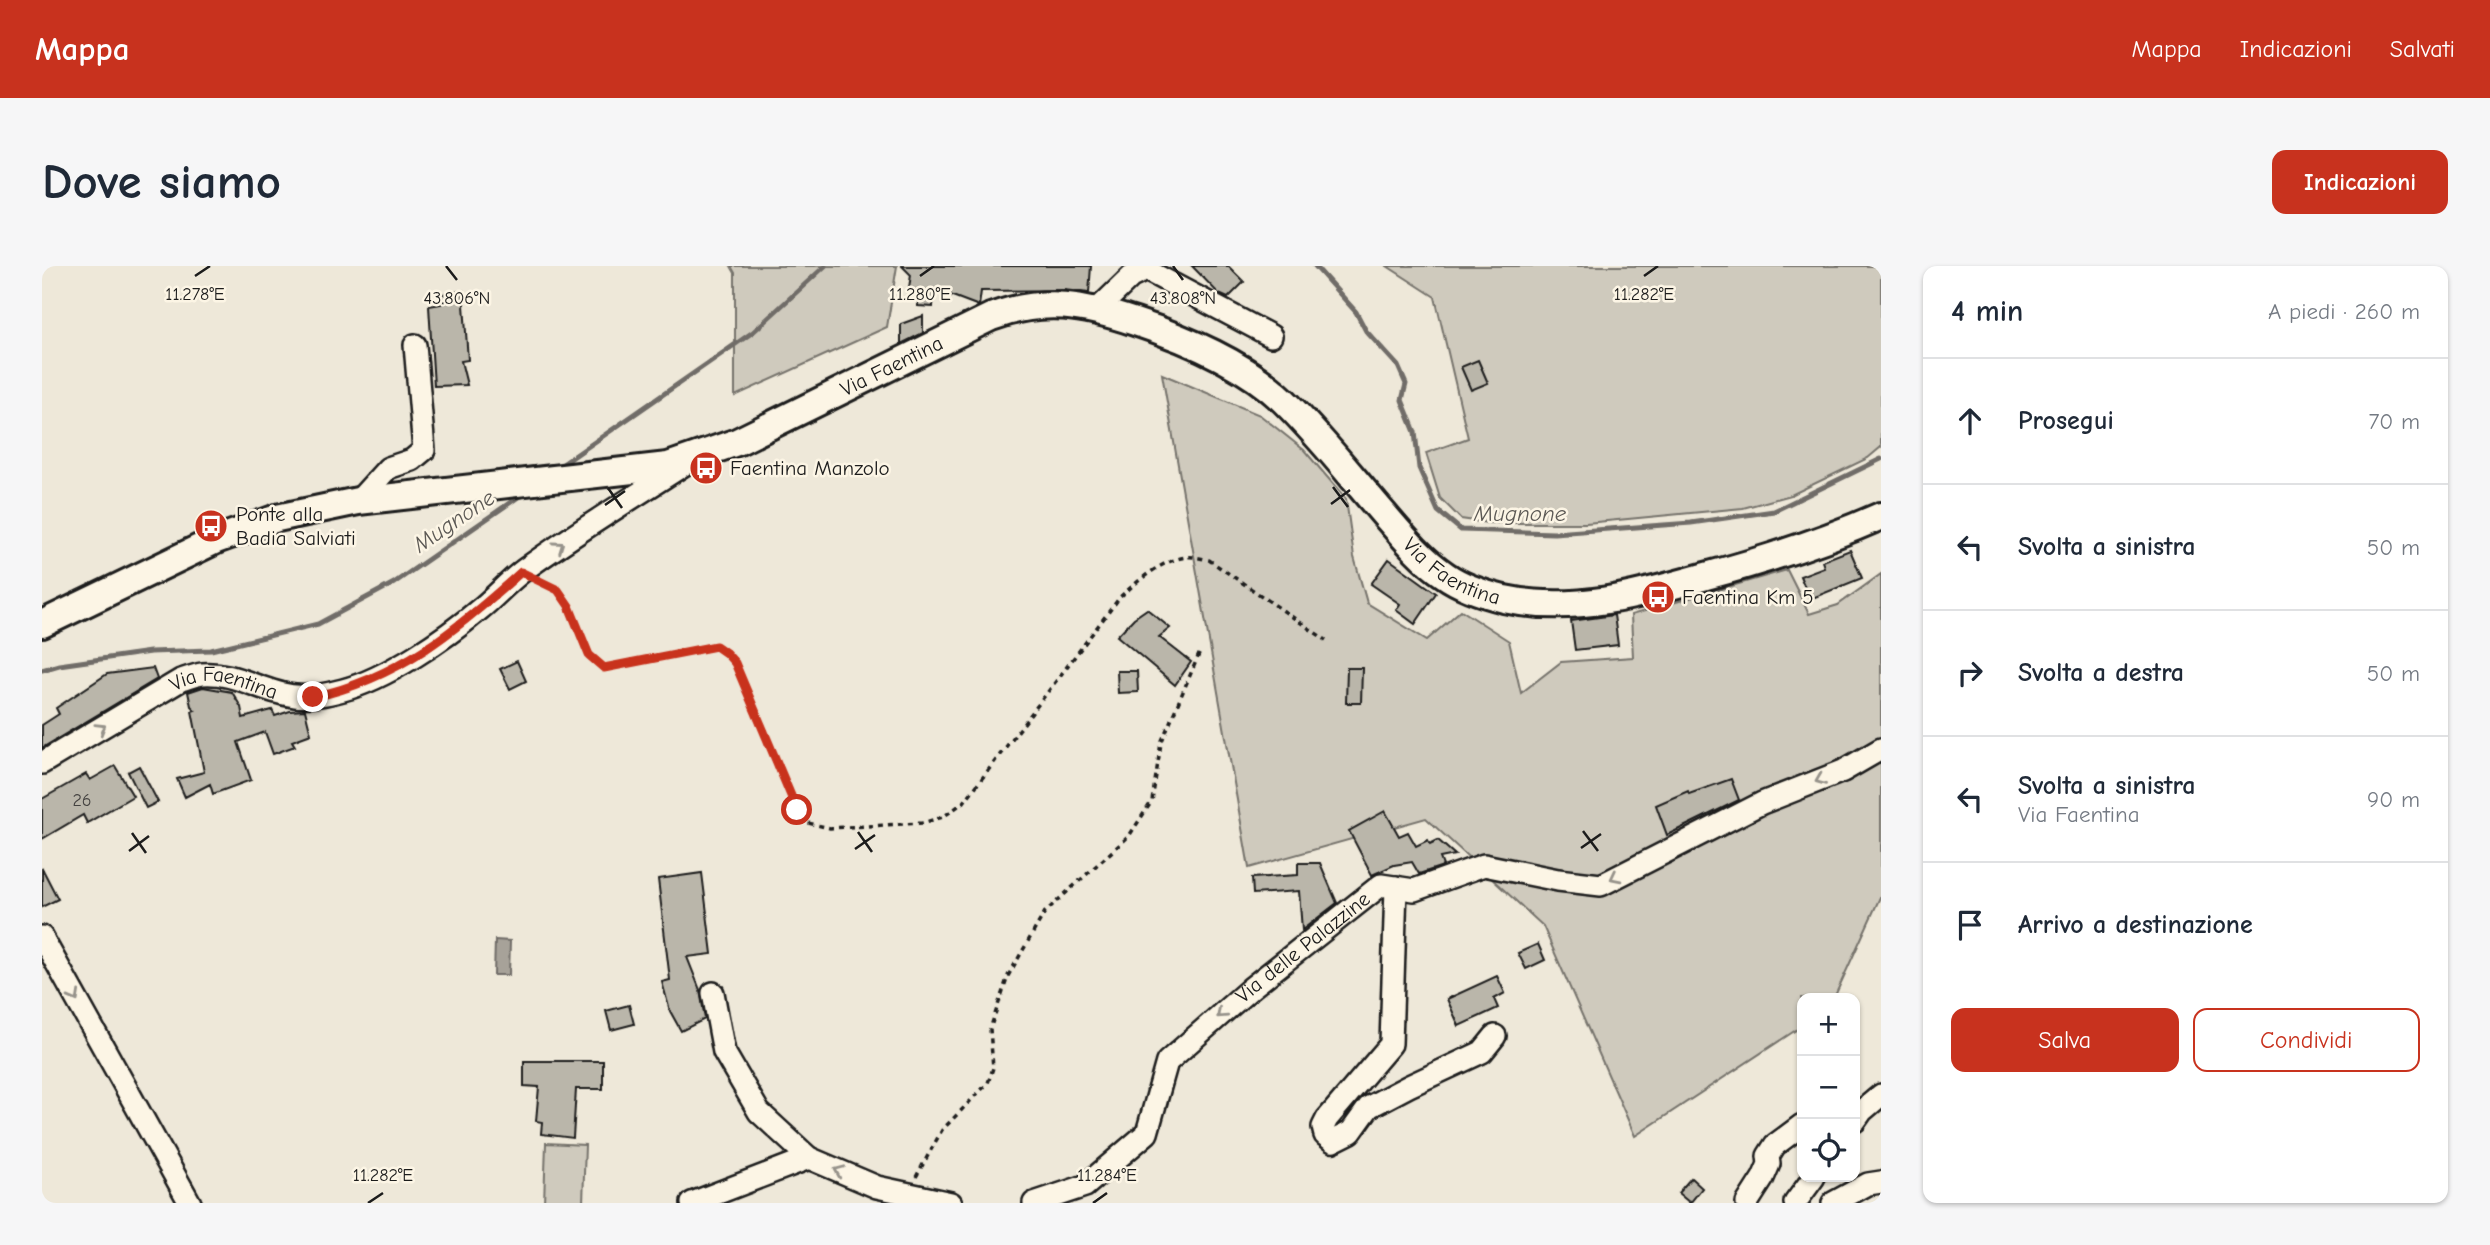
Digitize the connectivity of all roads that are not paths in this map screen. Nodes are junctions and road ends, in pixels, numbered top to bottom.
1 (1097, 310) junction
2 (1270, 335) dead end
3 (415, 345) dead end
4 (693, 459) junction
5 (358, 501) junction
6 (1881, 516) edge
7 (42, 624) edge
8 (1881, 749) edge
9 (42, 763) edge
10 (1396, 887) junction
11 (42, 937) edge
12 (713, 993) dead end
13 (1495, 1036) dead end
14 (1881, 1095) edge
15 (1856, 1119) edge
16 (1797, 1129) edge
17 (809, 1158) junction
18 (1810, 1182) edge
19 (1881, 1182) edge
20 (190, 1203) edge
21 (692, 1203) edge
22 (951, 1203) edge
23 (1034, 1203) edge
24 (1747, 1203) edge
25 (1795, 1203) edge
26 (1833, 1203) edge

1 - 2 street
1 - 4 main road, Via Faentina
1 - 6 main road, Via Faentina
3 - 5 street
4 - 5 main road, Via Faentina
9 -> 4 street, Via Faentina
5 - 7 main road, Via Faentina
8 -> 10 street, Via delle Palazzine
10 - 13 street
10 -> 23 street, Via delle Palazzine
11 -> 20 street
12 - 17 street
14 - 15 street
16 - 24 street
17 - 21 street
22 -> 17 street
18 - 25 street
19 - 26 street

